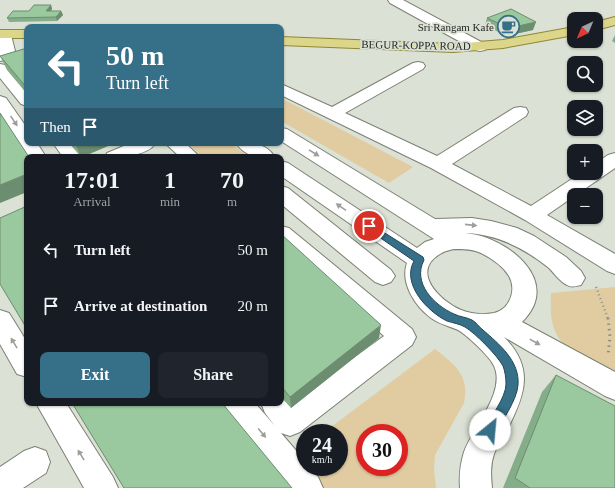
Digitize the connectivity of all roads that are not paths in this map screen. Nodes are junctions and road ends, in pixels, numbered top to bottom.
1 (394, 0) edge
2 (615, 21) edge
3 (603, 24) edge
4 (567, 32) edge
5 (2, 34) edge
6 (24, 34) edge
7 (284, 40) edge
8 (480, 47) junction
9 (10, 53) edge
10 (418, 66) dead end
11 (0, 68) edge
12 (284, 90) edge
13 (24, 97) edge
14 (0, 101) edge
15 (520, 112) dead end
16 (331, 114) junction
17 (284, 135) edge
18 (24, 136) edge
19 (64, 146) edge
20 (140, 146) edge
21 (178, 146) edge
22 (71, 154) edge
23 (121, 154) edge
24 (187, 154) edge
25 (615, 159) edge
26 (438, 164) junction
27 (603, 167) edge
28 (284, 169) edge
29 (583, 180) edge
30 (284, 195) edge
31 (532, 215) junction
32 (284, 237) edge
33 (448, 238) junction
34 (420, 260) junction
35 (615, 265) edge
36 (383, 276) dead end
37 (573, 278) dead end
38 (0, 321) edge
39 (468, 323) junction
40 (500, 323) junction
41 (24, 360) edge
42 (615, 387) edge
43 (52, 406) edge
44 (240, 406) edge
45 (277, 406) edge
46 (35, 462) dead end
47 (0, 485) edge
48 (102, 488) edge
49 (308, 488) edge
50 (476, 488) edge

1 - 8 street
2 - 3 main road
4 - 8 main road, BEGUR-KOPPA ROAD
5 - 6 main road
5 - 9 street
7 - 8 main road, BEGUR-KOPPA ROAD
10 - 16 street
11 - 13 street
12 - 16 street
14 -> 18 street
15 - 26 street
16 - 26 street
17 -> 33 street
19 - 22 street
20 - 23 street
21 - 24 street
25 - 27 street
26 - 31 street
34 -> 28 street
29 - 31 street
30 - 36 street
31 - 35 street
32 - 45 street
33 - 34 street
33 -> 37 street
33 - 40 street
34 - 39 street
41 -> 38 street
39 - 40 street
39 - 50 street
40 -> 42 street
48 -> 43 street
44 -> 49 street
46 - 47 street

